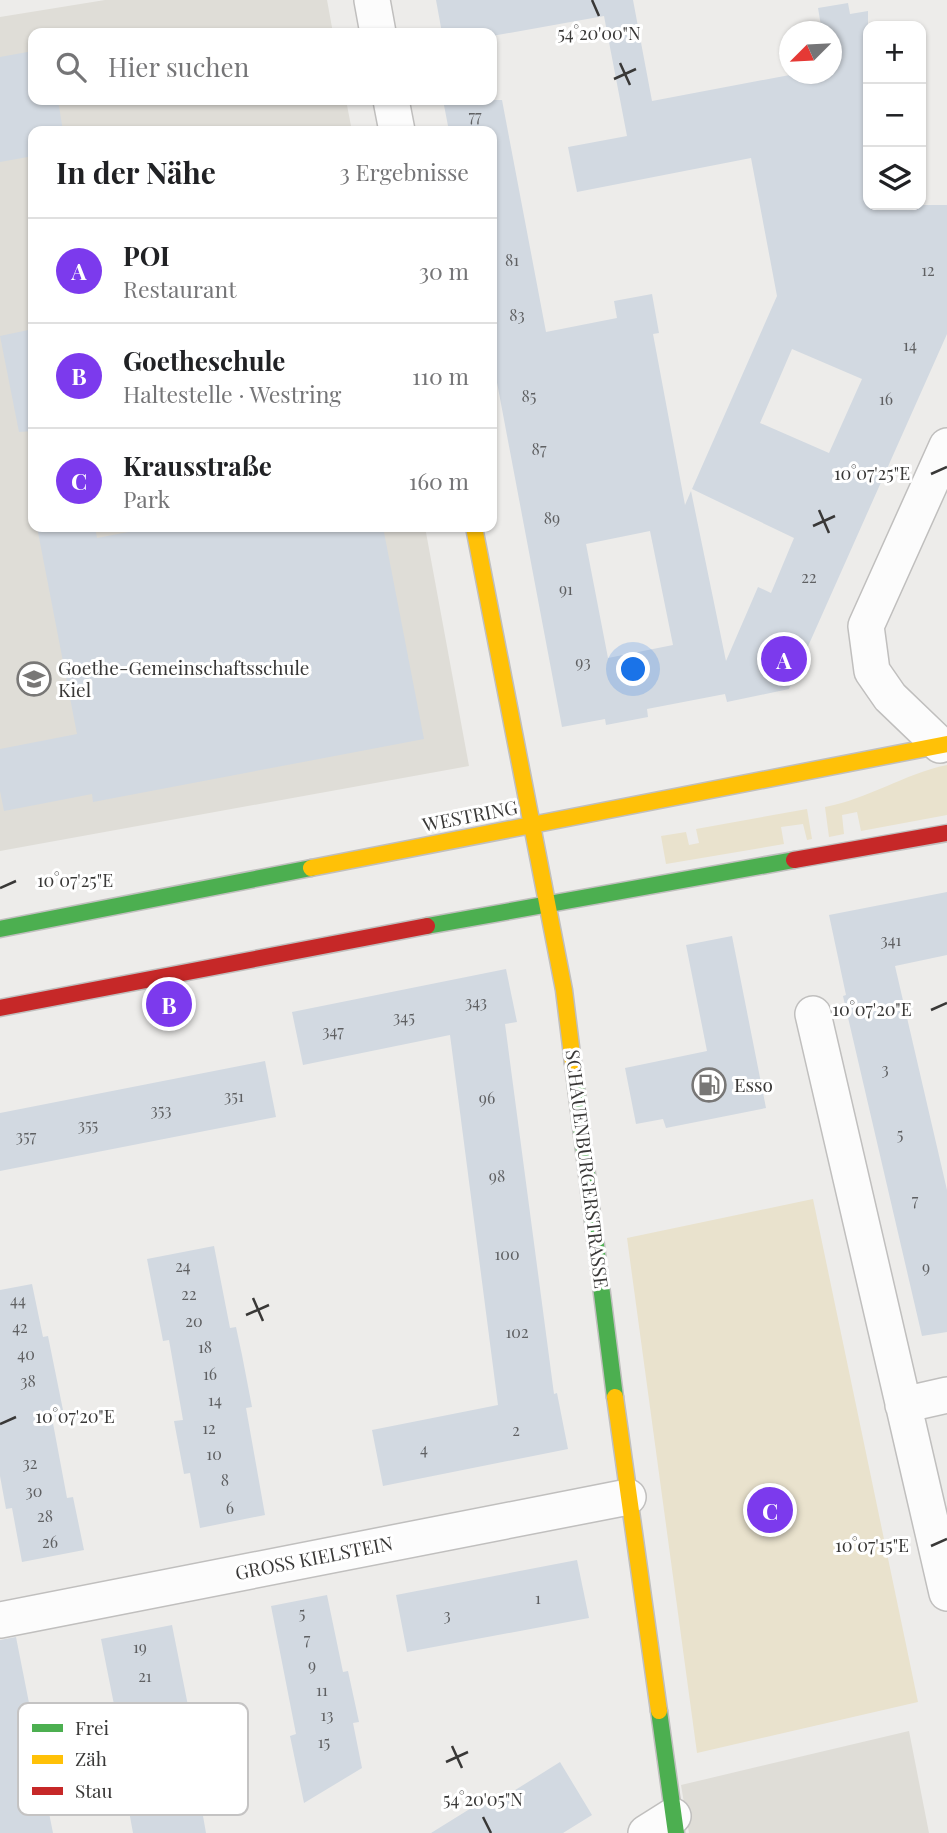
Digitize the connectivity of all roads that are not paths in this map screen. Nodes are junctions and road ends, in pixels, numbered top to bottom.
1 (372, 0) edge
2 (378, 28) edge
3 (392, 105) edge
4 (396, 126) edge
5 (947, 446) edge
6 (475, 532) edge
7 (944, 745) edge
8 (532, 826) junction
9 (947, 833) edge
10 (548, 903) junction
11 (0, 929) edge
12 (0, 1008) edge
13 (813, 1014) dead end
14 (947, 1395) edge
15 (903, 1405) junction
16 (628, 1497) junction
17 (947, 1593) edge
18 (0, 1620) edge
19 (665, 1827) edge

1 - 2 street
3 - 4 street
5 - 7 street
6 - 8 main road, SCHAUENBURGERSTRASSE
7 - 8 main road, WESTRING
8 - 10 main road, SCHAUENBURGERSTRASSE
8 - 11 main road, WESTRING
9 - 10 main road
10 - 12 main road
10 - 16 main road, SCHAUENBURGERSTRASSE
13 - 15 street
14 - 15 street
15 - 17 street
16 - 18 street, GROSS KIELSTEIN
16 - 19 main road, SCHAUENBURGERSTRASSE

